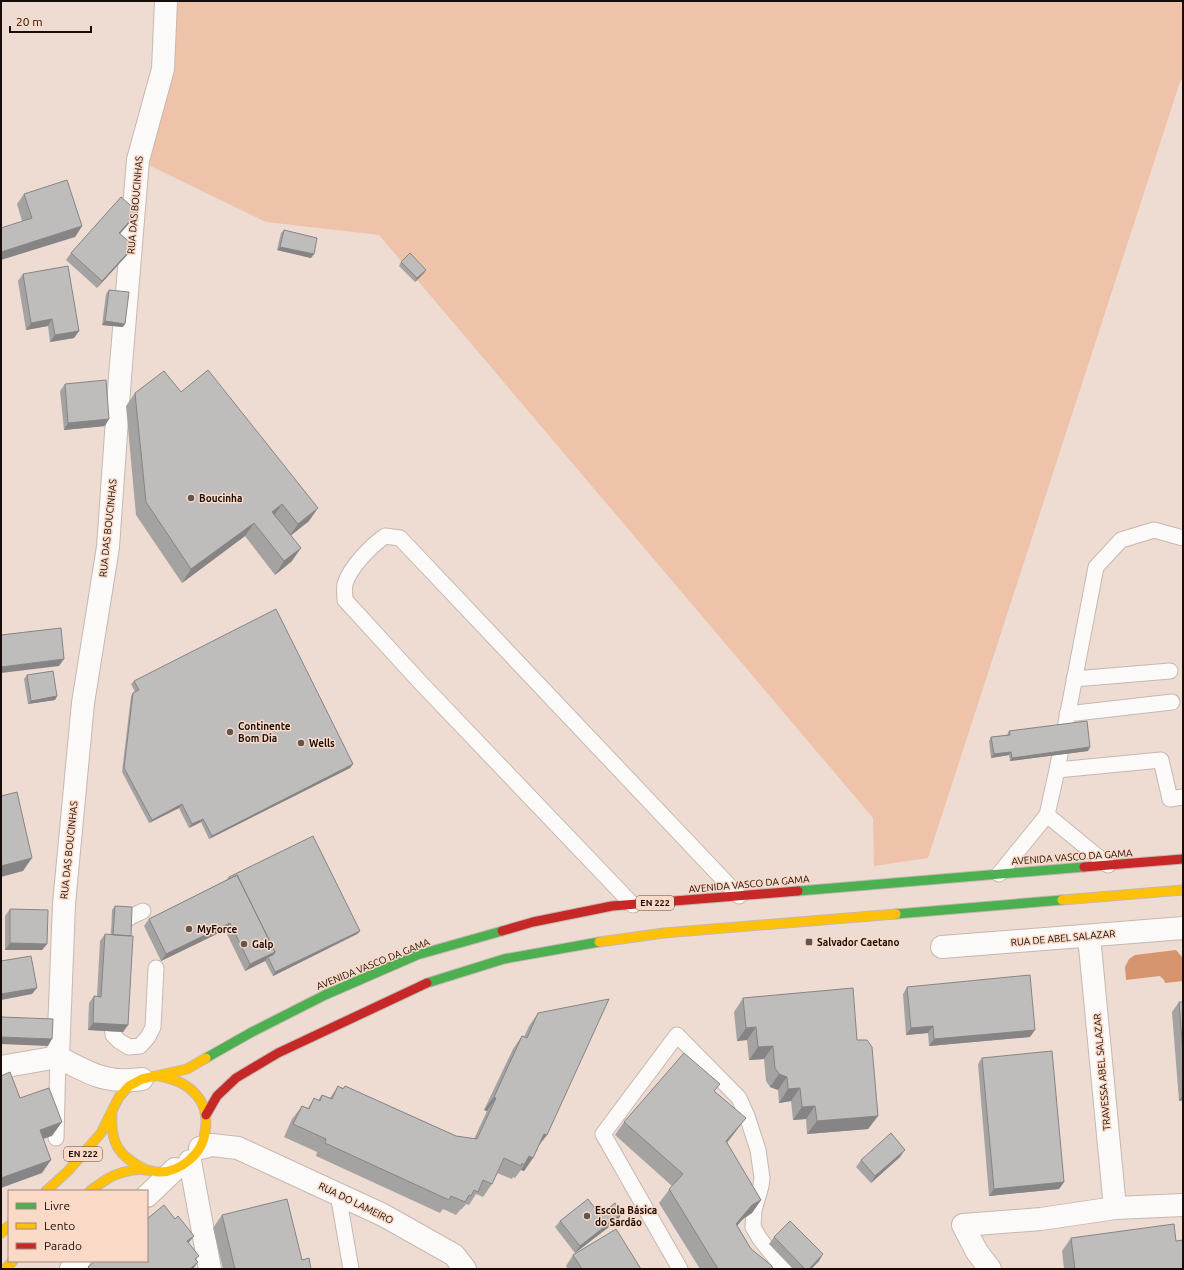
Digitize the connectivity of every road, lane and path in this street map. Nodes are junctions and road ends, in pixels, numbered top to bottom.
1 (166, 1) edge
2 (1183, 538) edge
3 (1170, 671) dead end
4 (1074, 679) junction
5 (1172, 702) dead end
6 (1067, 714) junction
7 (1057, 770) junction
8 (1183, 797) edge
9 (1047, 815) junction
10 (1183, 859) edge
11 (1108, 865) junction
12 (999, 874) junction
13 (1183, 890) edge
14 (739, 896) junction
15 (633, 905) junction
16 (143, 911) dead end
17 (1183, 928) edge
18 (1089, 936) junction
19 (117, 943) edge
20 (942, 947) dead end
21 (156, 968) dead end
22 (112, 995) edge
23 (58, 1057) junction
24 (1, 1067) edge
25 (91, 1074) junction
26 (150, 1077) junction
27 (112, 1111) junction
28 (206, 1116) junction
29 (56, 1138) edge
30 (238, 1148) junction
31 (188, 1159) junction
32 (146, 1170) junction
33 (47, 1190) edge
34 (91, 1190) edge
35 (338, 1194) junction
36 (148, 1195) edge
37 (1183, 1205) edge
38 (1115, 1208) junction
39 (210, 1269) edge
40 (351, 1269) edge
41 (465, 1269) edge
42 (680, 1269) edge
43 (784, 1269) edge
44 (990, 1269) edge

1 - 23 street, RUA DAS BOUCINHAS
2 - 4 lane
3 - 4 lane
4 - 6 lane
5 - 6 lane
6 - 7 lane
7 - 8 lane
7 - 9 lane
9 - 11 lane
9 - 12 lane
10 - 11 main road, AVENIDA VASCO DA GAMA / EN 222
11 - 12 main road, AVENIDA VASCO DA GAMA / EN 222
12 - 14 main road, AVENIDA VASCO DA GAMA / EN 222
13 - 28 main road
14 - 15 main road, AVENIDA VASCO DA GAMA / EN 222
14 - 15 lane
15 - 26 main road, AVENIDA VASCO DA GAMA / EN 222
16 - 19 lane
17 - 18 street, RUA DE ABEL SALAZAR
18 - 20 street, RUA DE ABEL SALAZAR
18 - 38 street, TRAVESSA ABEL SALAZAR
21 - 22 lane
23 - 24 street
23 - 25 street
23 - 29 lane, RUA DAS BOUCINHAS
25 - 26 street
25 - 27 street
26 - 27 main road, AVENIDA VASCO DA GAMA / EN 222
26 - 28 main road
27 - 32 main road, AVENIDA VASCO DA GAMA / EN 222
27 - 33 main road, AVENIDA VASCO DA GAMA / EN 222
28 - 30 street, RUA DO LAMEIRO
28 - 31 main road
30 - 31 street, RUA DO LAMEIRO
30 - 35 street, RUA DO LAMEIRO
31 - 32 main road, AVENIDA VASCO DA GAMA / EN 222
31 - 36 street
31 - 39 street
32 - 34 main road, AVENIDA VASCO DA GAMA / EN 222
35 - 40 lane
35 - 41 street, RUA DO LAMEIRO
37 - 38 street
38 - 44 street
42 - 43 lane

